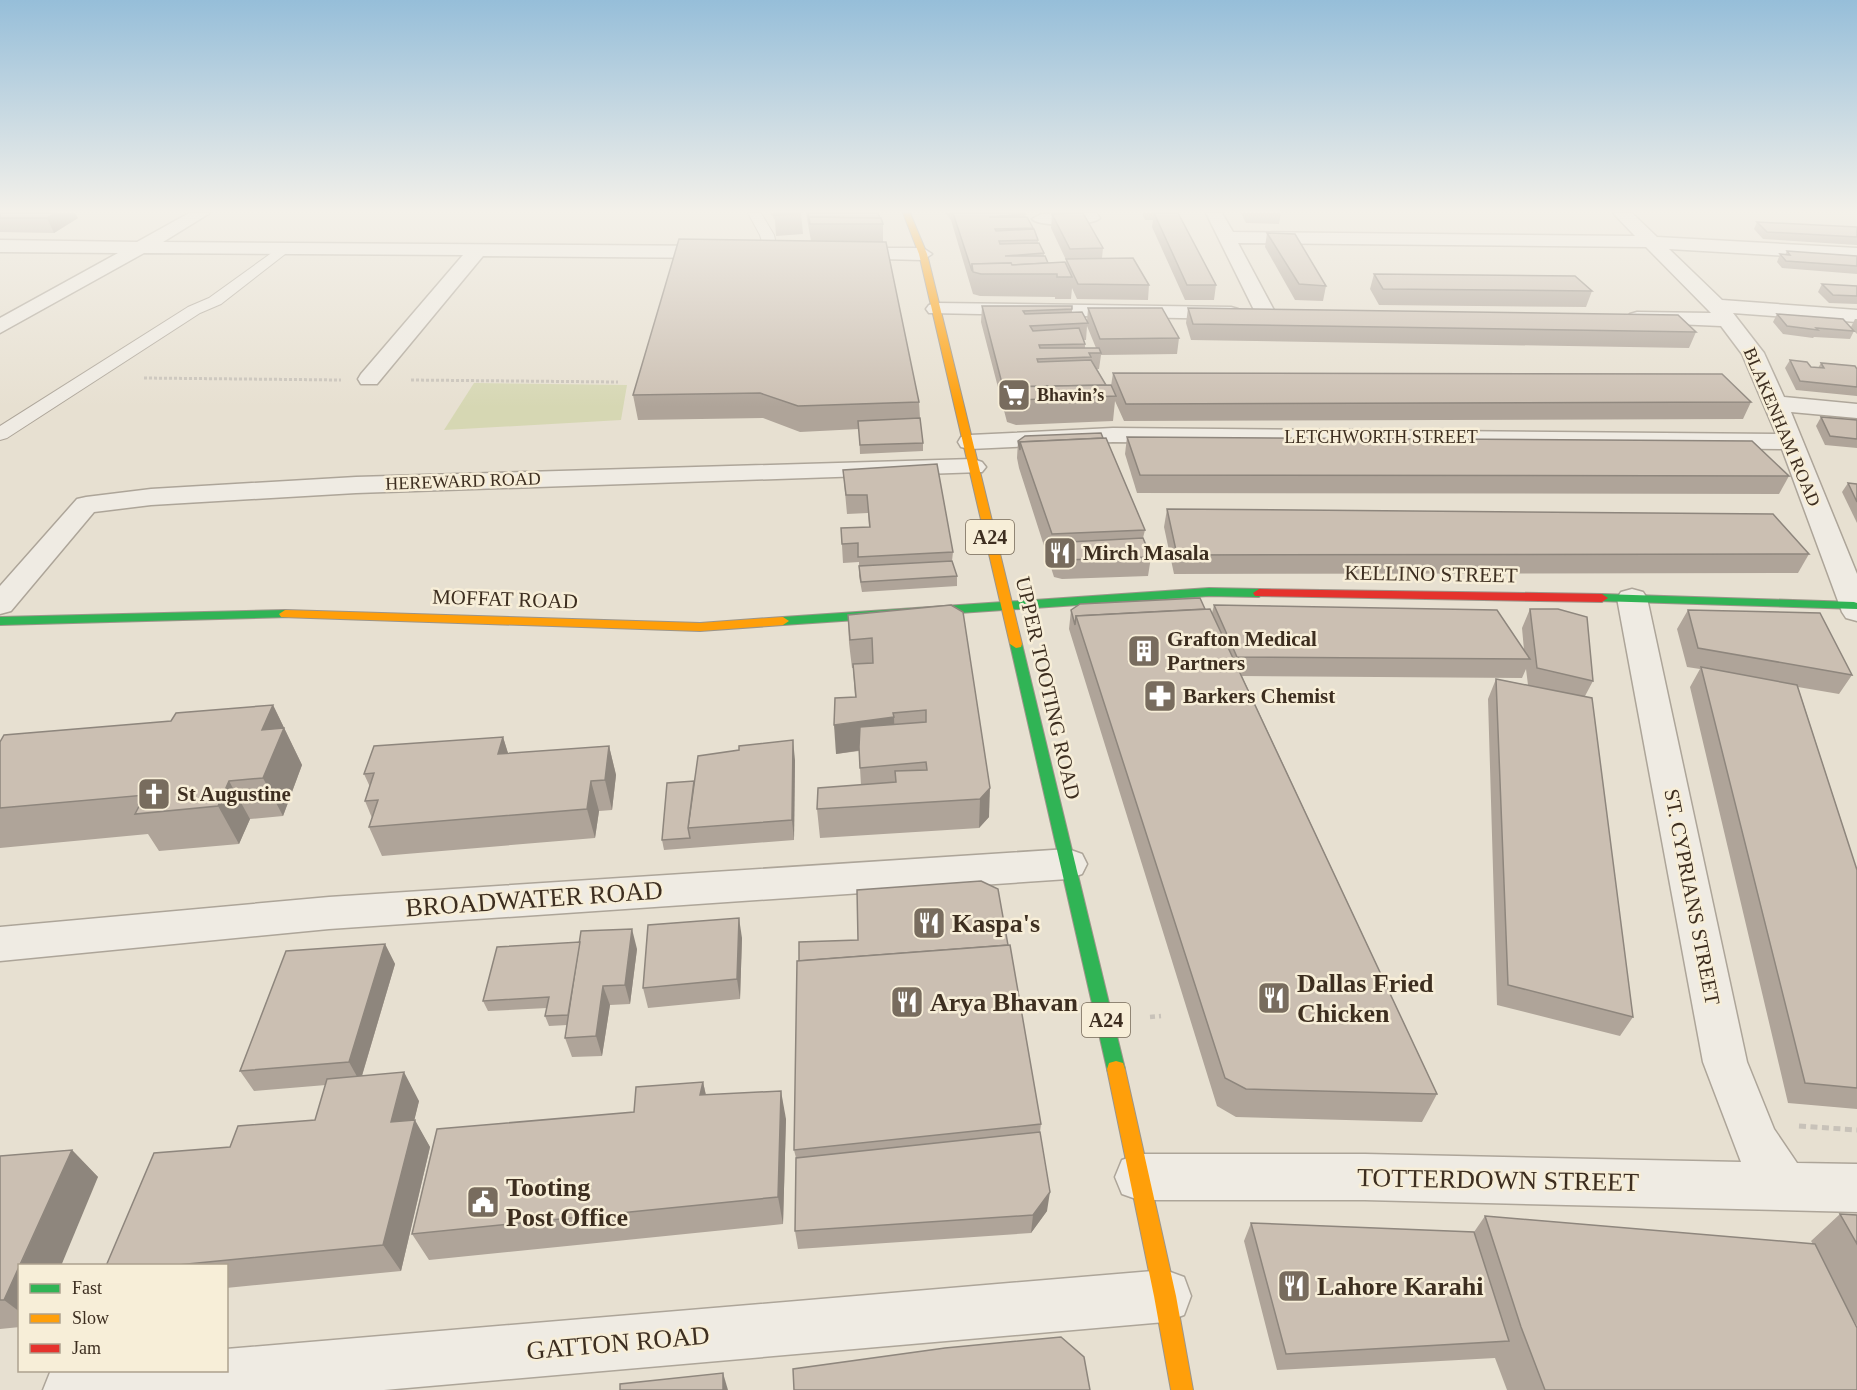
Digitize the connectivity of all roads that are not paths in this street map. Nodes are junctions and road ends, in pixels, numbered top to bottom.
1 (87, 278) edge
2 (245, 278) edge
3 (454, 278) edge
4 (929, 278) edge
5 (1247, 278) edge
6 (1687, 278) edge
7 (936, 309) junction
8 (1722, 313) junction
9 (1266, 314) junction
10 (1289, 314) edge
11 (1857, 316) edge
12 (1616, 318) edge
13 (0, 327) edge
14 (369, 379) dead end
15 (1775, 402) junction
16 (1857, 411) edge
17 (0, 434) edge
18 (1792, 442) junction
19 (972, 454) junction
20 (1846, 555) edge
21 (1632, 598) junction
22 (0, 605) edge
23 (1007, 605) junction
24 (1856, 609) edge
25 (0, 621) edge
26 (1068, 864) junction
27 (0, 944) edge
28 (1139, 1177) junction
29 (1783, 1184) junction
30 (1857, 1188) edge
31 (1165, 1296) junction
32 (71, 1390) edge
33 (1182, 1390) edge

1 - 13 street
2 - 17 lane
3 - 14 street
4 - 7 main road, UPPER TOOTING ROAD / A24
5 - 9 street
6 - 8 street, BLAKENHAM ROAD
7 - 9 street
7 - 19 main road, UPPER TOOTING ROAD / A24
8 - 11 street
8 - 12 street
8 - 15 street, BLAKENHAM ROAD
9 - 10 street
15 - 16 street
15 - 18 street, BLAKENHAM ROAD
18 - 19 street, LETCHWORTH STREET
18 - 20 street, BLAKENHAM ROAD
19 - 22 street, HEREWARD ROAD
19 - 23 main road, UPPER TOOTING ROAD / A24
20 - 24 street, BLAKENHAM ROAD
21 - 23 main road, KELLINO STREET
21 - 24 main road, KELLINO STREET
21 - 29 street, ST. CYPRIANS STREET
23 - 25 main road, MOFFAT ROAD
23 - 26 main road, UPPER TOOTING ROAD / A24
26 - 27 street, BROADWATER ROAD
26 - 28 main road, UPPER TOOTING ROAD / A24
28 - 29 street, TOTTERDOWN STREET
28 - 31 main road, A24
29 - 30 street, TOTTERDOWN STREET
31 - 32 street, GATTON ROAD
31 - 33 main road, A24

